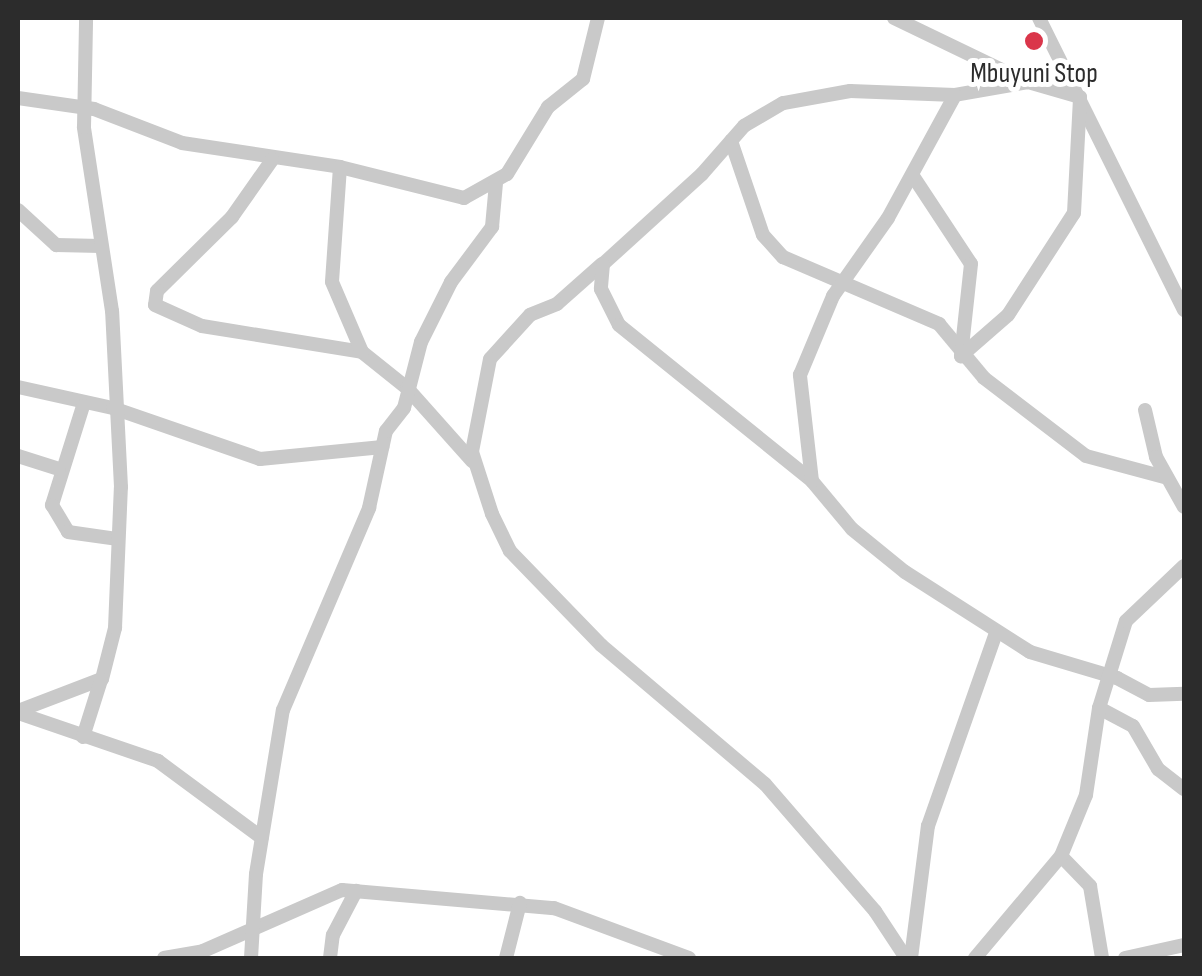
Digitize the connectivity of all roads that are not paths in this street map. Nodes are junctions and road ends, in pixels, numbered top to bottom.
1 (86, 18) edge
2 (598, 18) edge
3 (894, 18) edge
4 (1039, 18) edge
5 (1028, 82) junction
6 (955, 96) junction
7 (18, 98) edge
8 (1080, 98) junction
9 (84, 107) junction
10 (732, 141) junction
11 (272, 160) junction
12 (340, 167) junction
13 (913, 176) junction
14 (496, 183) junction
15 (18, 210) edge
16 (101, 246) junction
17 (603, 264) junction
18 (844, 280) junction
19 (1184, 310) edge
20 (362, 352) junction
21 (962, 356) junction
22 (18, 387) edge
23 (408, 388) junction
24 (83, 406) junction
25 (113, 408) junction
26 (1145, 410) dead end
27 (382, 447) junction
28 (18, 456) edge
29 (472, 462) junction
30 (58, 469) junction
31 (1164, 476) junction
32 (812, 481) junction
33 (1184, 507) edge
34 (117, 539) junction
35 (1184, 566) edge
36 (996, 633) junction
37 (1109, 674) junction
38 (102, 679) junction
39 (1184, 694) edge
40 (1099, 708) junction
41 (18, 712) edge
42 (84, 738) junction
43 (1184, 788) edge
44 (262, 838) junction
45 (1061, 856) junction
46 (356, 891) junction
47 (520, 903) junction
48 (257, 929) junction
49 (1184, 945) edge
50 (164, 958) edge
51 (251, 958) edge
52 (330, 958) edge
53 (506, 958) edge
54 (688, 958) edge
55 (909, 958) edge
56 (975, 958) edge
57 (1102, 958) edge
58 (1125, 958) edge

1 - 9 street
2 - 14 street
3 - 5 street
4 - 8 street
5 - 6 street
5 - 8 street
6 - 10 street
6 - 13 street
7 - 9 street
8 - 19 street
8 - 21 street
9 - 11 street
9 - 16 street
10 - 17 street
10 - 18 street
11 - 12 street
11 - 20 street
12 - 14 street
12 - 20 street
13 - 18 street
13 - 21 street
14 - 23 street
15 - 16 street
16 - 25 street
17 - 29 street
17 - 32 street
18 - 21 street
18 - 32 street
20 - 23 street
21 - 31 street
22 - 24 street
23 - 27 street
23 - 29 street
24 - 25 street
24 - 30 street
25 - 27 street
25 - 34 street
26 - 31 street
27 - 44 street
28 - 30 street
29 - 55 street
30 - 34 street
31 - 33 street
32 - 36 street
34 - 38 street
35 - 37 street
36 - 37 street
36 - 55 street
37 - 39 street
37 - 40 street
38 - 41 street
38 - 42 street
40 - 43 street
40 - 45 street
41 - 42 street
42 - 44 street
44 - 48 street
45 - 56 street
45 - 57 street
46 - 47 street
46 - 48 street
46 - 52 street
47 - 53 street
47 - 54 street
48 - 50 street
48 - 51 street
49 - 58 street

